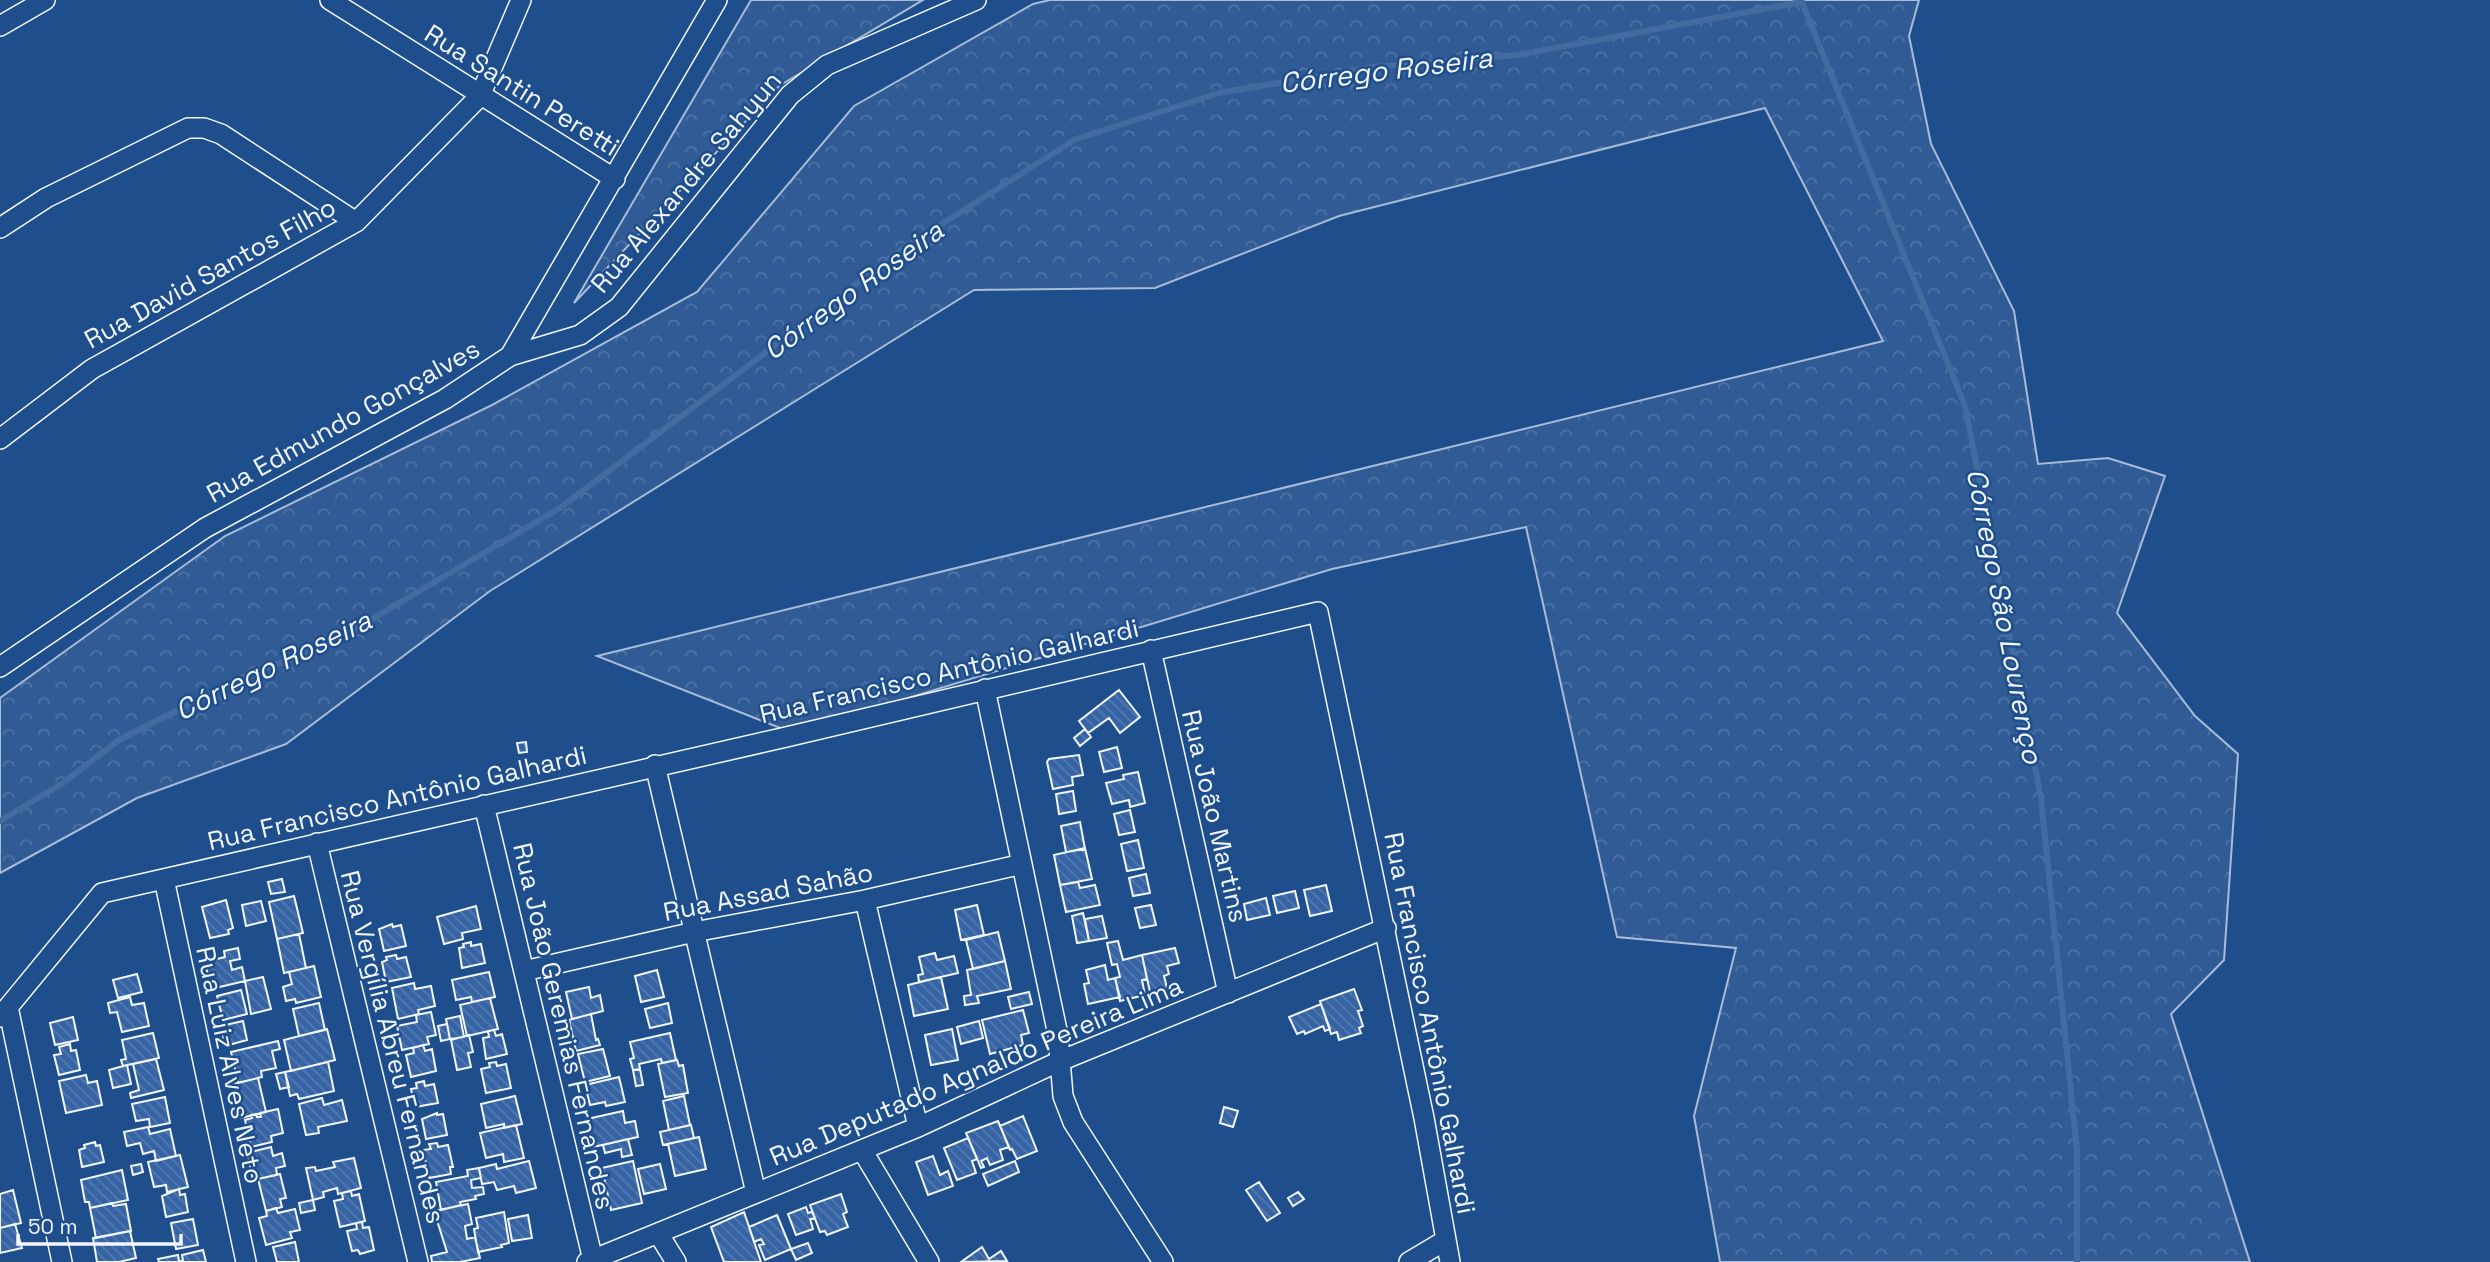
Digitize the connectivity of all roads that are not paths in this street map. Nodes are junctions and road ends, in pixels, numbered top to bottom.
1 (45, 0) edge
2 (521, 0) edge
3 (717, 0) edge
4 (976, 0) edge
5 (333, 1) edge
6 (0, 26) edge
7 (480, 96) junction
8 (615, 179) junction
9 (356, 222) junction
10 (0, 228) edge
11 (510, 356) junction
12 (0, 439) edge
13 (1151, 650) junction
14 (1, 665) edge
15 (985, 689) junction
16 (655, 765) junction
17 (484, 805) junction
18 (317, 844) junction
19 (1022, 864) junction
20 (164, 879) junction
21 (865, 900) junction
22 (1386, 928) junction
23 (694, 932) junction
24 (524, 971) junction
25 (1228, 993) junction
26 (4, 1012) edge
27 (1060, 1061) junction
28 (918, 1127) junction
29 (862, 1150) junction
30 (756, 1193) junction
31 (658, 1233) junction
32 (1446, 1240) junction
33 (590, 1261) edge
34 (62, 1262) edge
35 (246, 1262) edge
36 (418, 1262) edge
37 (676, 1262) edge
38 (929, 1262) edge
39 (1163, 1262) edge
40 (1409, 1262) edge
41 (1450, 1262) edge

1 - 6 street
2 - 7 street, Rua David Santos Filho
3 - 8 street, Rua Edmundo Gonçalves
4 - 11 street, Rua Alexandre Sahyun
5 - 7 street, Rua Santin Peretti
7 - 8 street, Rua Santin Peretti
7 - 9 street, Rua David Santos Filho
8 - 11 street, Rua Edmundo Gonçalves
9 - 10 street
9 - 12 street, Rua David Santos Filho
11 - 14 street, Rua Edmundo Gonçalves
13 - 15 street, Rua Francisco Antônio Galhardi
13 - 22 street, Rua Francisco Antônio Galhardi
13 - 25 street, Rua João Martins
15 - 16 street, Rua Francisco Antônio Galhardi
15 - 19 street
16 - 17 street, Rua Francisco Antônio Galhardi
16 - 23 street
17 - 18 street, Rua Francisco Antônio Galhardi
17 - 24 street, Rua João Geremias Fernandes
18 - 20 street, Rua Francisco Antônio Galhardi
18 - 36 street, Rua Vergília Abreu Fernandes
19 - 21 street, Rua Assad Sahão
19 - 27 street
20 - 26 street, Rua Francisco Antônio Galhardi
20 - 35 street, Rua Luiz Alves Neto
21 - 23 street, Rua Assad Sahão
21 - 28 street
22 - 25 street, Rua Deputado Agnaldo Pereira Lima
22 - 32 street, Rua Francisco Antônio Galhardi
23 - 24 street, Rua Assad Sahão
23 - 30 street
24 - 33 street, Rua João Geremias Fernandes
25 - 27 street, Rua Deputado Agnaldo Pereira Lima
26 - 34 street
27 - 28 street, Rua Deputado Agnaldo Pereira Lima
27 - 39 street
28 - 29 street, Rua Deputado Agnaldo Pereira Lima
29 - 30 street, Rua Deputado Agnaldo Pereira Lima
29 - 38 street
30 - 31 street, Rua Deputado Agnaldo Pereira Lima
31 - 33 street, Rua Deputado Agnaldo Pereira Lima
31 - 37 street
32 - 40 street
32 - 41 street, Rua Francisco Antônio Galhardi

